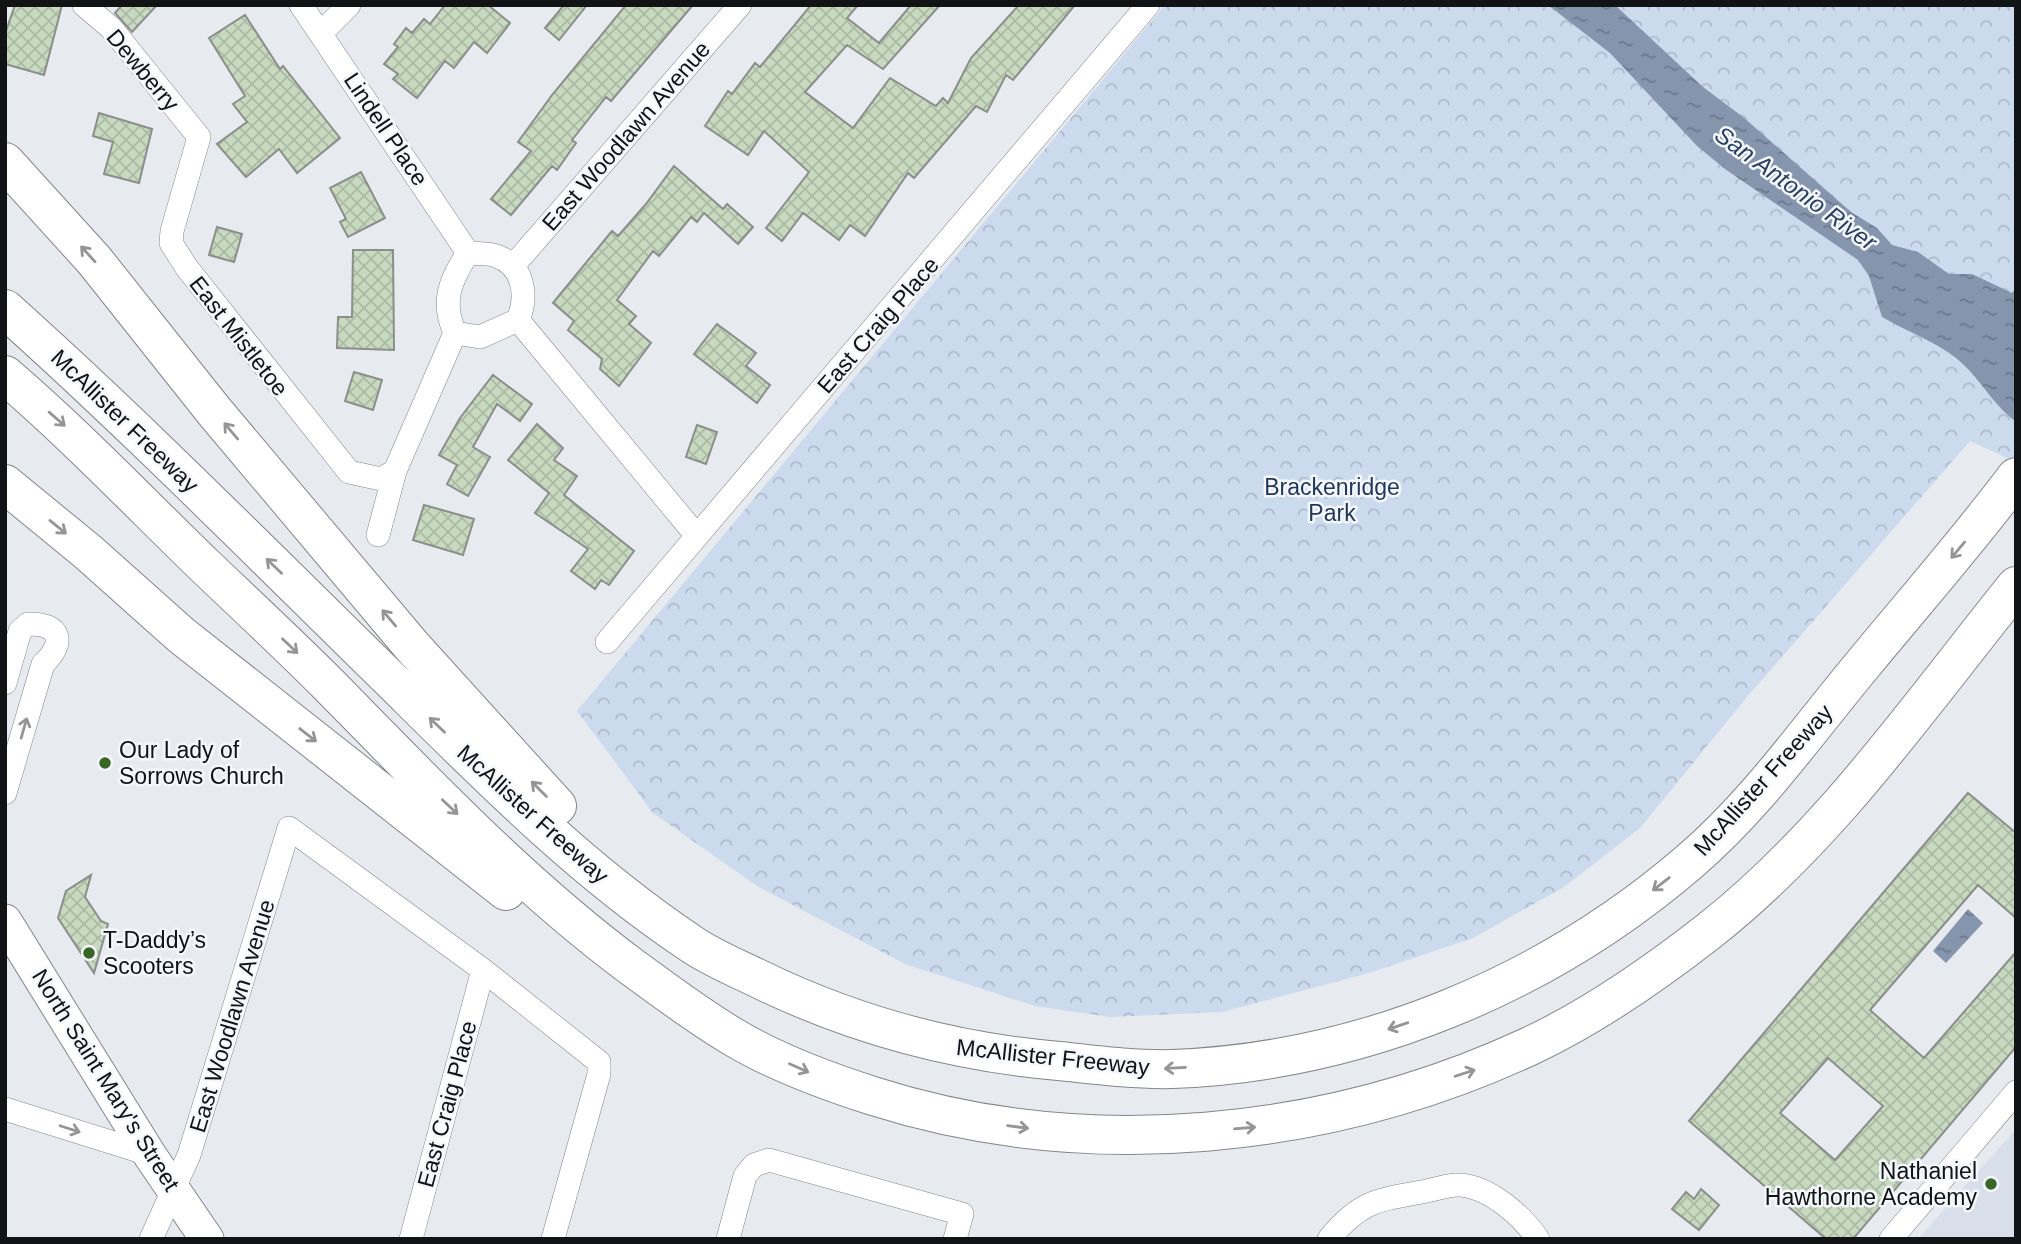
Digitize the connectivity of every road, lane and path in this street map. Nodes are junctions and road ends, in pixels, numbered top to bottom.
1 (84, 5) edge
2 (301, 5) edge
3 (349, 5) edge
4 (740, 5) edge
5 (1148, 5) edge
6 (322, 32) junction
7 (199, 137) joint
8 (5, 162) edge
9 (468, 253) junction
10 (513, 266) junction
11 (5, 309) edge
12 (518, 320) junction
13 (455, 333) junction
14 (5, 374) edge
15 (395, 471) junction
16 (5, 484) edge
17 (2008, 487) edge
18 (378, 535) dead end
19 (696, 535) junction
20 (2016, 586) edge
21 (607, 642) dead end
22 (5, 683) edge
23 (5, 793) edge
24 (5, 921) edge
25 (483, 970) junction
26 (780, 989) junction
27 (737, 1040) junction
28 (2016, 1092) edge
29 (5, 1109) edge
30 (149, 1154) junction
31 (173, 1187) junction
32 (151, 1239) edge
33 (207, 1239) edge
34 (411, 1239) edge
35 (553, 1239) edge
36 (728, 1239) edge
37 (955, 1239) edge
38 (1329, 1239) edge
39 (1538, 1239) edge
40 (1891, 1239) edge

1 - 7 street, Dewberry
2 - 6 street, Lindell Place
3 - 6 street
4 - 10 street, East Woodlawn Avenue
5 - 19 street, East Craig Place
6 - 9 street, Lindell Place
7 - 15 street, East Mistletoe
26 -> 8 highway
9 - 10 street
9 - 13 street
10 - 12 street
26 -> 11 highway, McAllister Freeway
12 - 13 street
12 - 19 street
13 - 15 street
14 -> 27 highway, McAllister Freeway
15 - 18 street
16 -> 27 highway
17 -> 26 highway, McAllister Freeway
19 - 21 street, East Craig Place
27 -> 20 highway, McAllister Freeway
23 -> 22 street
24 - 30 main road, North Saint Mary's Street
25 - 31 street, East Woodlawn Avenue
25 - 34 street, East Craig Place
25 - 35 street
28 - 40 street
29 -> 30 street
30 - 31 main road, North Saint Mary's Street
31 - 32 street, East Woodlawn Avenue
31 - 33 main road, North Saint Mary's Street
36 - 37 street
38 - 39 street

